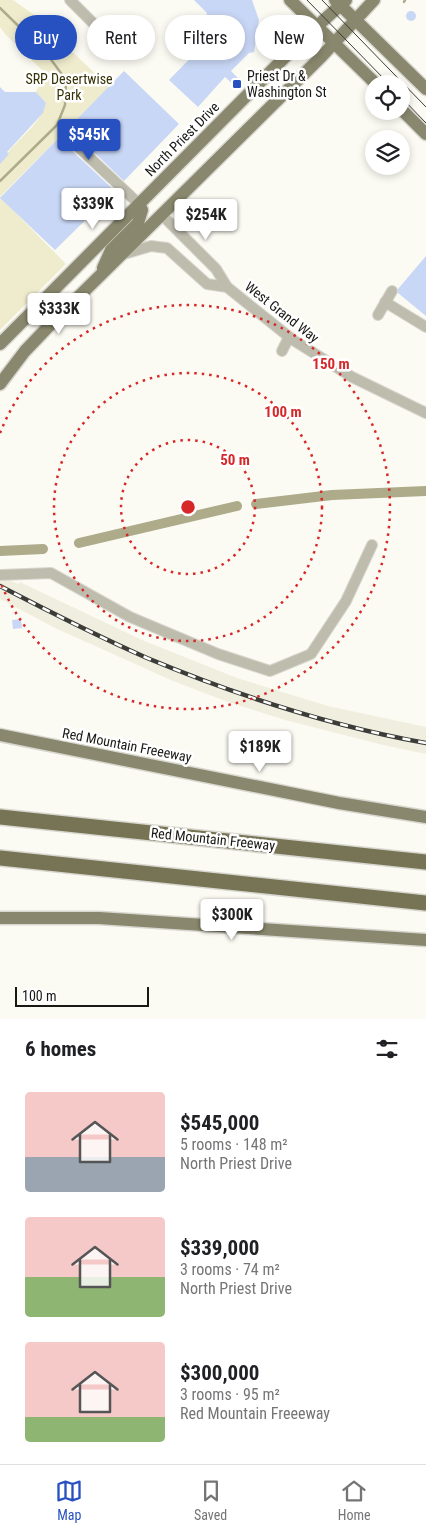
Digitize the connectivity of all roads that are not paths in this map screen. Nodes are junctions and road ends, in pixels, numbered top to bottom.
1 (70, 0) edge
2 (290, 0) edge
3 (374, 0) edge
4 (341, 2) edge
5 (306, 15) edge
6 (87, 16) edge
7 (323, 20) edge
8 (356, 20) junction
9 (323, 32) edge
10 (334, 43) junction
11 (283, 60) edge
12 (367, 75) edge
13 (426, 89) edge
14 (410, 118) edge
15 (426, 134) edge
16 (73, 142) dead end
17 (139, 204) junction
18 (161, 214) junction
19 (119, 256) junction
20 (101, 272) junction
21 (227, 287) junction
22 (392, 291) dead end
23 (385, 302) junction
24 (378, 315) dead end
25 (426, 327) edge
26 (289, 337) junction
27 (0, 344) edge
28 (282, 352) dead end
29 (0, 384) edge
30 (426, 413) edge
31 (372, 545) dead end
32 (0, 575) edge
33 (0, 735) edge
34 (0, 809) edge
35 (0, 817) edge
36 (426, 817) edge
37 (72, 823) junction
38 (5, 860) edge
39 (426, 862) edge
40 (426, 903) edge
41 (0, 918) edge
42 (426, 940) edge

1 - 6 street
2 - 5 main road
3 - 8 main road
4 - 7 main road, North Priest Drive
4 - 8 main road
8 - 10 main road
8 - 13 main road
9 - 10 main road
10 - 12 main road
10 - 18 main road
11 - 17 main road, North Priest Drive
14 - 15 main road
16 - 17 street
17 - 20 main road
17 - 27 main road, North Priest Drive
18 - 19 main road
18 - 21 street, West Grand Way
19 - 20 main road
19 - 21 street, West Grand Way
20 - 29 main road
21 - 26 street, West Grand Way
22 - 23 street
23 - 24 street
23 - 25 street
26 - 28 street
26 - 30 street, West Grand Way
31 - 32 street
33 - 36 main road, Red Mountain Freeeway
34 - 37 highway
35 - 37 highway, Red Mountain Freeway
37 - 39 highway, Red Mountain Freeway
38 - 40 highway
41 - 42 main road

